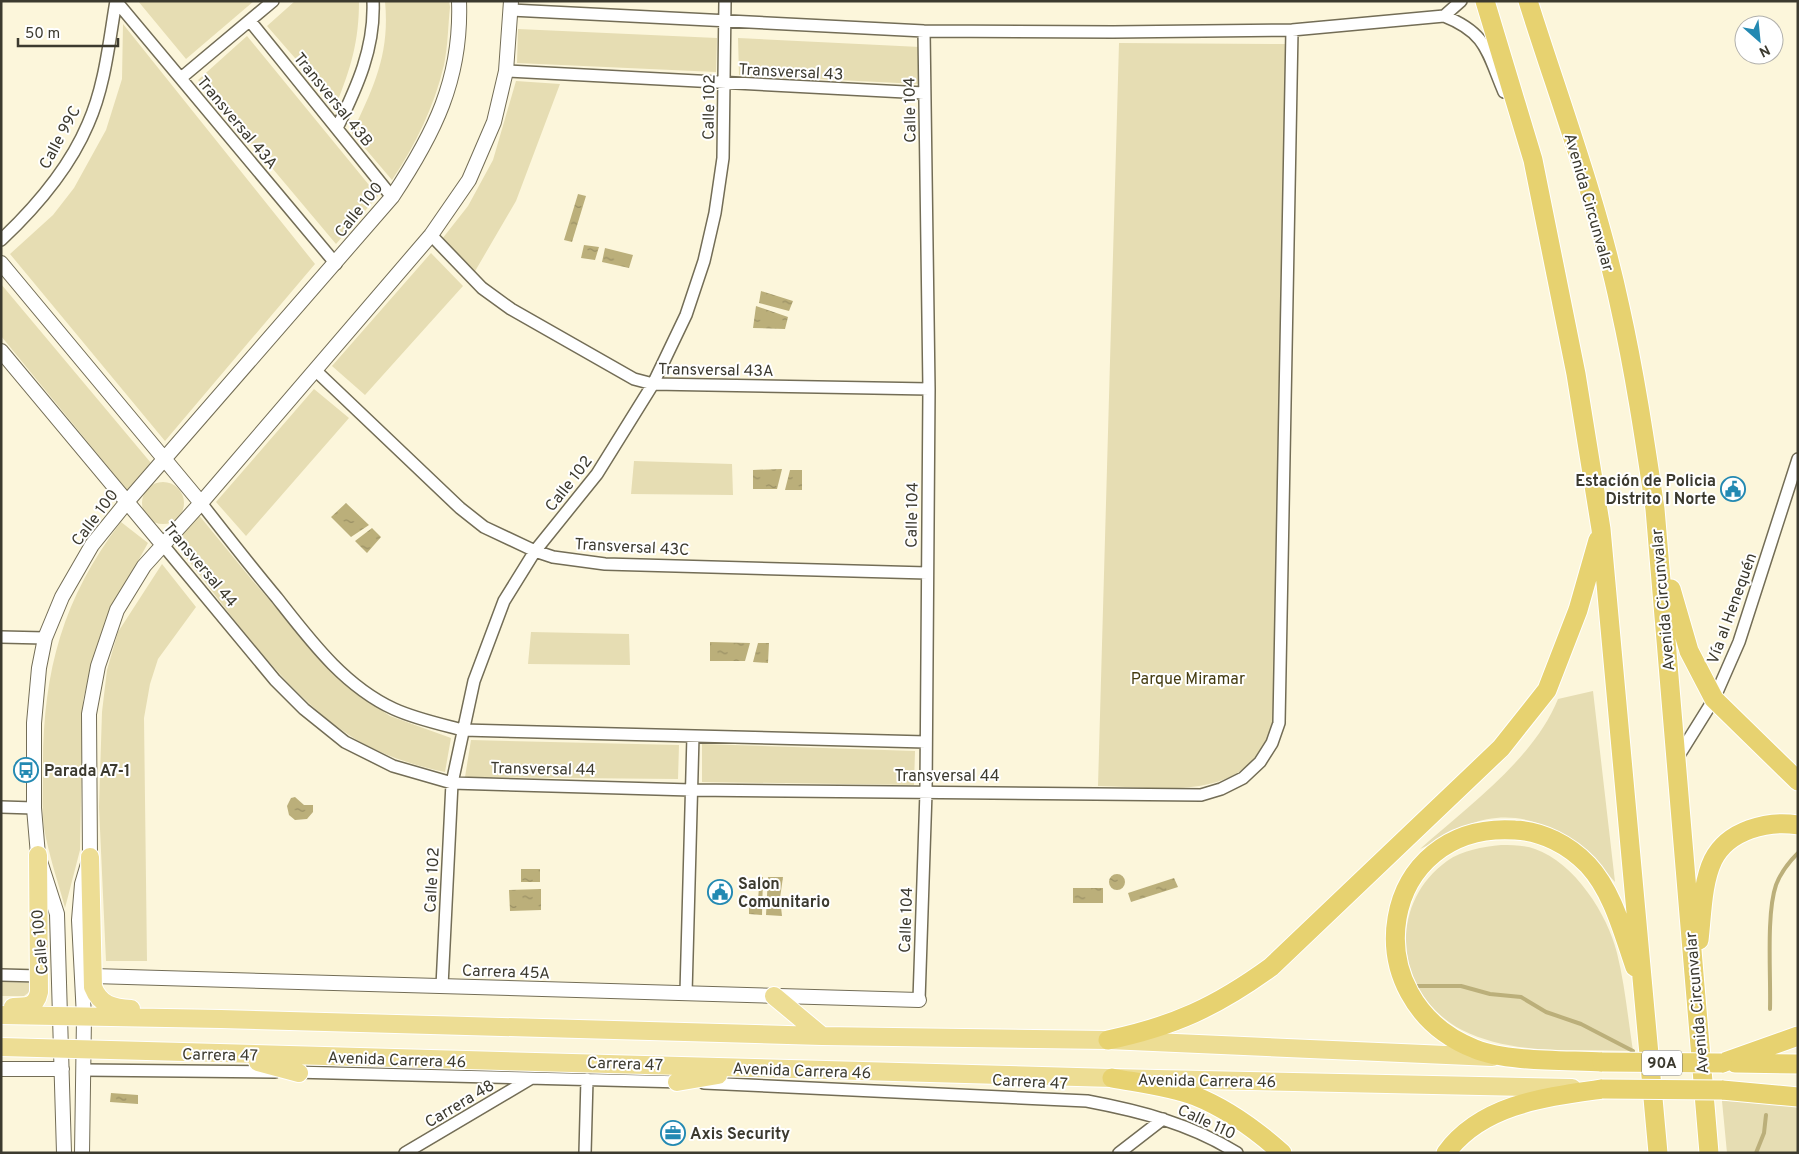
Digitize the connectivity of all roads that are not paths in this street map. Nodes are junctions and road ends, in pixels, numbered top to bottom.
1 (116, 1) edge
2 (273, 1) edge
3 (373, 1) edge
4 (459, 1) edge
5 (724, 1) edge
6 (1461, 1) edge
7 (1485, 1) edge
8 (1528, 1) edge
9 (511, 6) edge
10 (1444, 16) junction
11 (724, 20) junction
12 (250, 21) junction
13 (1292, 30) junction
14 (924, 31) junction
15 (506, 71) junction
16 (181, 78) junction
17 (725, 84) junction
18 (924, 93) junction
19 (337, 128) junction
20 (1526, 137) junction
21 (392, 197) junction
22 (431, 235) junction
23 (1, 240) edge
24 (1, 263) edge
25 (336, 264) junction
26 (1, 351) edge
27 (315, 370) junction
28 (653, 384) junction
29 (928, 389) junction
30 (1798, 459) edge
31 (164, 460) junction
32 (126, 503) junction
33 (201, 503) junction
34 (1655, 509) junction
35 (1601, 529) junction
36 (163, 545) junction
37 (535, 551) junction
38 (927, 572) junction
39 (1, 637) edge
40 (45, 638) junction
41 (1714, 699) junction
42 (463, 730) junction
43 (693, 736) junction
44 (926, 742) junction
45 (1676, 760) junction
46 (1798, 781) edge
47 (452, 783) junction
48 (691, 790) junction
49 (926, 792) junction
50 (1, 807) edge
51 (34, 808) junction
52 (1798, 825) edge
53 (38, 855) junction
54 (90, 857) junction
55 (1, 976) edge
56 (39, 976) junction
57 (93, 976) junction
58 (1694, 981) junction
59 (442, 986) junction
60 (686, 993) junction
61 (1645, 994) junction
62 (774, 996) junction
63 (919, 1000) joint
64 (1, 1007) edge
65 (1, 1015) edge
66 (61, 1016) junction
67 (84, 1017) junction
68 (221, 1019) junction
69 (822, 1036) junction
70 (1798, 1036) edge
71 (1108, 1040) junction
72 (1, 1048) edge
73 (61, 1049) junction
74 (84, 1050) junction
75 (229, 1054) junction
76 (1602, 1062) junction
77 (1722, 1063) junction
78 (1798, 1064) edge
79 (1, 1069) edge
80 (62, 1069) junction
81 (760, 1069) junction
82 (84, 1070) junction
83 (299, 1072) junction
84 (1112, 1078) junction
85 (530, 1079) junction
86 (587, 1079) junction
87 (677, 1082) junction
88 (1602, 1089) junction
89 (1722, 1090) junction
90 (1798, 1092) edge
91 (1798, 1097) edge
92 (1163, 1118) junction
93 (1657, 1152) edge
94 (64, 1153) edge
95 (82, 1153) edge
96 (405, 1153) edge
97 (585, 1153) edge
98 (1119, 1153) edge
99 (1237, 1153) edge
100 (1282, 1153) edge
101 (1446, 1153) edge
102 (1709, 1153) edge

1 - 16 street, Transversal 43A
1 - 23 street, Calle 99C
2 - 12 street
3 - 19 street
4 - 21 street, Calle 100
5 - 11 street, Calle 102
6 - 10 street
7 - 20 highway
8 - 34 highway, Avenida Circunvalar
9 - 11 street
9 - 15 street
10 - 13 street
10 - 20 street
11 - 14 street
11 - 17 street, Calle 102
12 - 16 street
12 - 19 street, Transversal 43B
13 - 14 street
13 - 49 street, Transversal 44
14 - 18 street, Calle 104
15 - 17 street, Transversal 43
15 - 22 street
16 - 25 street, Transversal 43A
17 - 18 street, Transversal 43
17 - 28 street, Calle 102
18 - 29 street, Calle 104
19 - 21 street, Transversal 43B
20 - 35 highway
21 - 25 street, Calle 100
22 - 27 street
22 - 28 street, Transversal 43A
24 - 31 street, Transversal 44
25 - 31 street, Calle 100
26 - 32 street, Transversal 44
27 - 33 street
27 - 37 street, Transversal 43C
28 - 29 street, Transversal 43A
28 - 37 street, Calle 102
29 - 38 street, Calle 104
30 - 41 street, Vía al Henequén
31 - 32 street, Calle 100
31 - 33 street, Transversal 44
32 - 36 street, Transversal 44
32 - 40 street, Calle 100
33 - 36 street
33 - 42 street, Transversal 44
34 - 41 highway
34 - 45 highway, Avenida Circunvalar
35 - 61 highway
35 - 71 highway
36 - 47 street, Transversal 44
36 - 54 street
37 - 38 street, Transversal 43C
37 - 42 street, Calle 102
38 - 44 street, Calle 104
39 - 40 street
40 - 51 street, Calle 100
41 - 45 street, Vía al Henequén
41 - 46 highway
42 - 43 street, Transversal 44
42 - 47 street, Calle 102
43 - 44 street, Transversal 44
43 - 48 street
44 - 49 street, Calle 104
45 - 58 highway, Avenida Circunvalar
47 - 48 street, Transversal 44
47 - 59 street, Calle 102
48 - 49 street, Transversal 44
48 - 60 street
49 - 63 street, Calle 104
50 - 51 street
51 - 53 street, Calle 100
52 - 58 highway
53 - 56 main road
53 - 66 street, Calle 100
54 - 57 main road
54 - 67 street
55 - 56 street
56 - 64 main road
57 - 59 street, Carrera 45A
57 - 68 main road
58 - 102 highway, Avenida Circunvalar
59 - 60 street, Carrera 45A
60 - 62 street, Carrera 45A
61 - 76 highway
61 - 93 highway
62 - 63 street, Carrera 45A
62 - 69 main road
65 - 66 main road, Avenida Carrera 46
66 - 67 main road, Avenida Carrera 46
66 - 73 street, Calle 100
67 - 68 main road, Avenida Carrera 46
67 - 74 street
68 - 69 main road, Avenida Carrera 46
69 - 71 main road, Avenida Carrera 46
70 - 77 highway
71 - 76 main road, Avenida Carrera 46
72 - 73 main road, Avenida Carrera 46
73 - 74 main road, Avenida Carrera 46
73 - 80 street, Calle 100
74 - 75 main road, Avenida Carrera 46
74 - 82 street
75 - 81 main road, Avenida Carrera 46
75 - 83 main road
76 - 77 highway, 90A, bridge
77 - 78 highway, 90A
79 - 80 street
80 - 94 street, Calle 100
81 - 84 main road, Avenida Carrera 46
81 - 87 main road
82 - 83 street, Carrera 47
82 - 95 street
83 - 85 street, Carrera 47
84 - 88 main road, Avenida Carrera 46
84 - 100 highway
85 - 86 street, Carrera 47
85 - 96 street, Carrera 48
86 - 87 street, Carrera 47
86 - 97 street
87 - 92 street, Carrera 47
88 - 89 highway, 90A, bridge
88 - 101 highway
89 - 90 highway, 90A
89 - 91 highway
92 - 98 street
92 - 99 street, Calle 110

